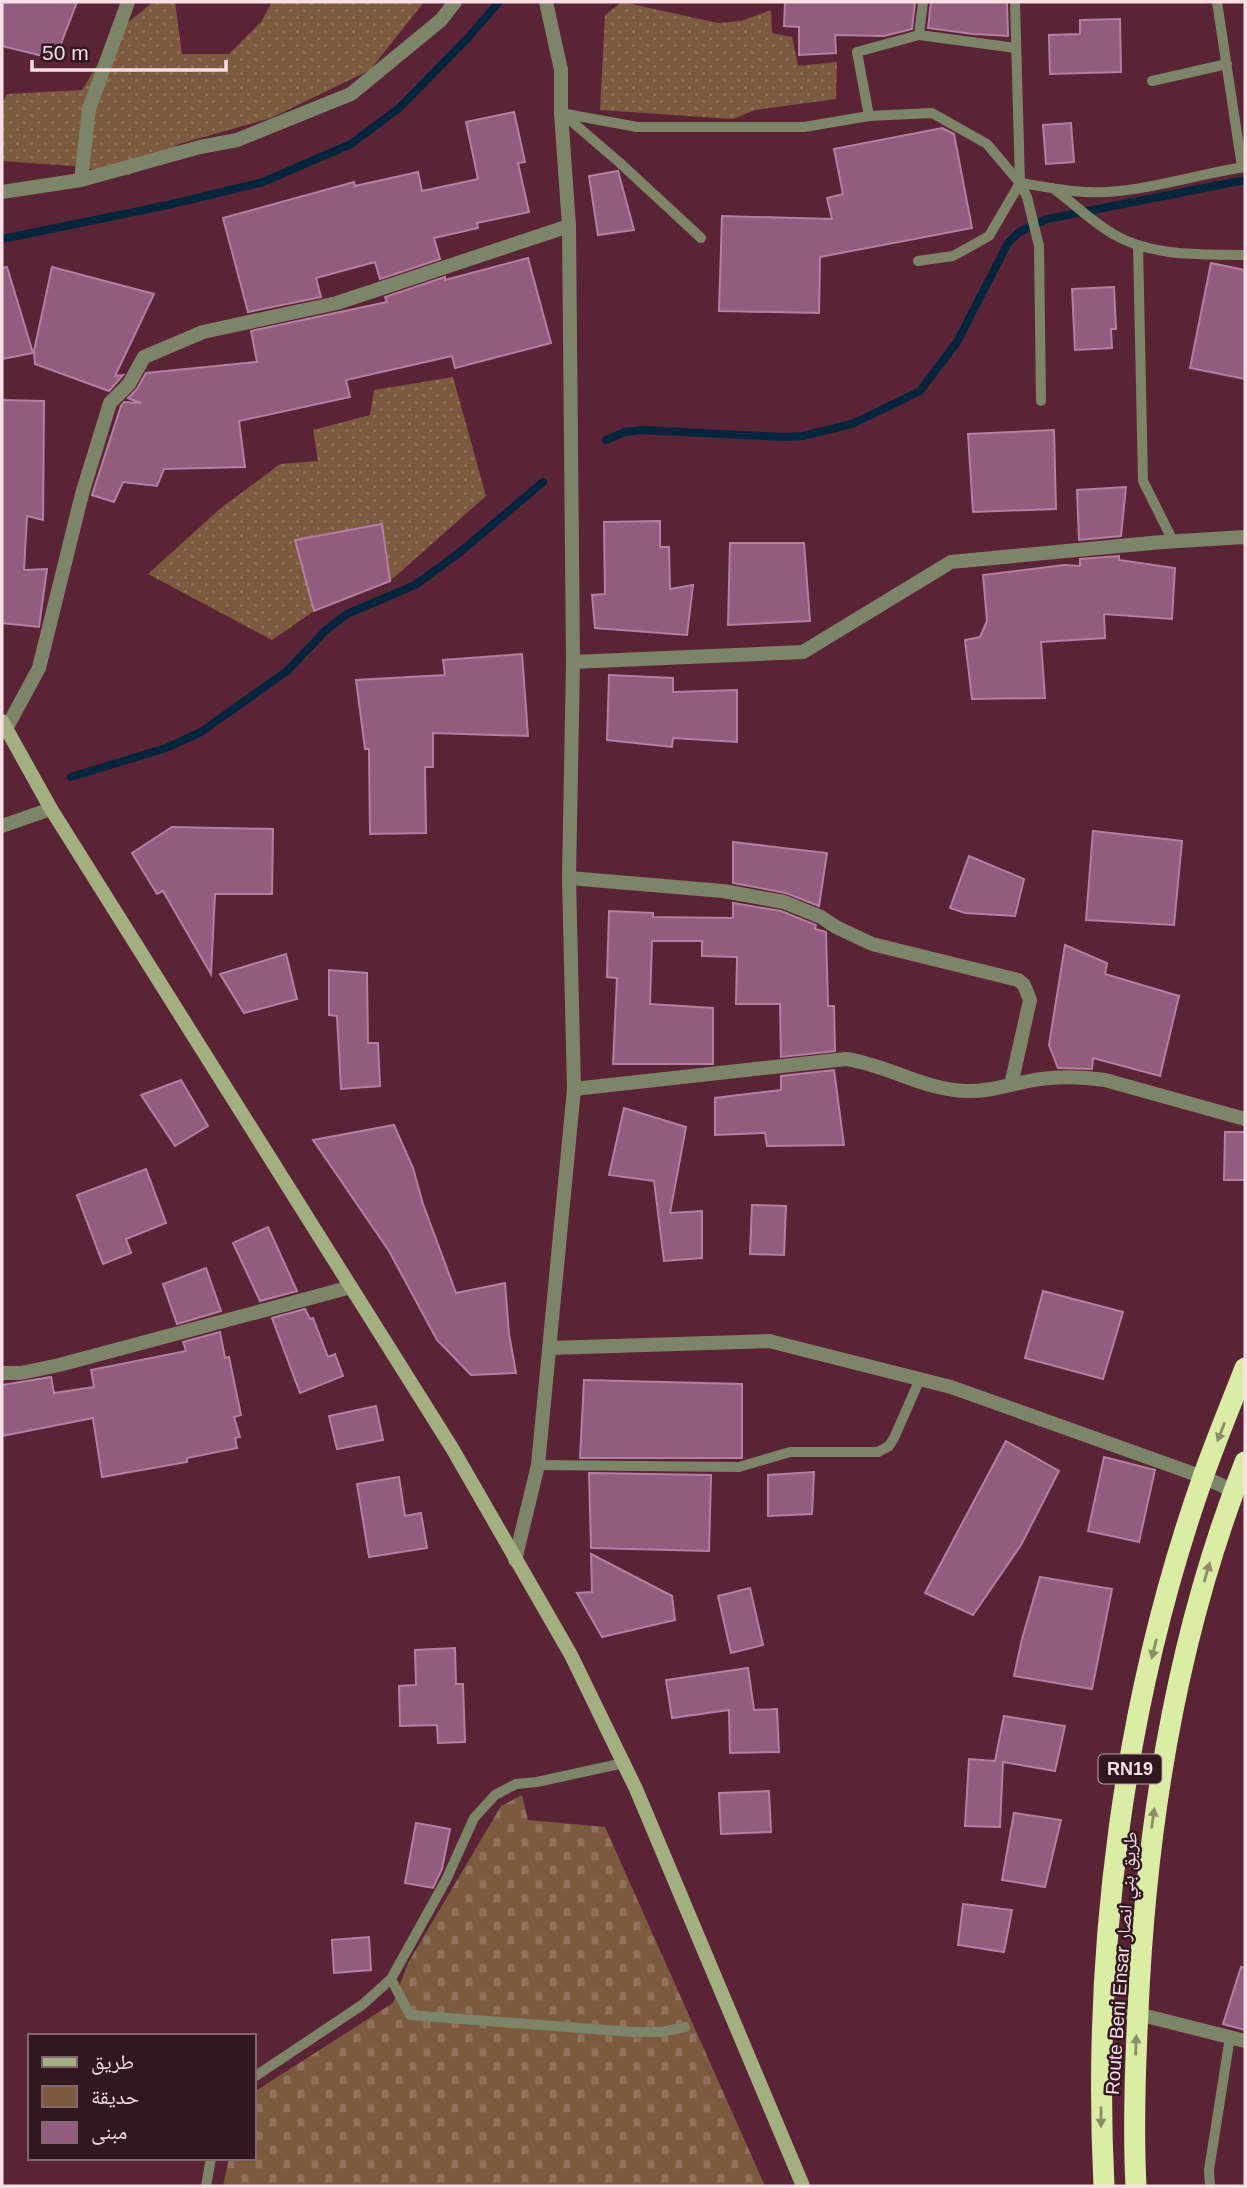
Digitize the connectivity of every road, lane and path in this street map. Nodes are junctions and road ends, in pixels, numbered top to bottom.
1 (128, 2) edge
2 (455, 2) edge
3 (546, 2) edge
4 (923, 2) edge
5 (1015, 2) edge
6 (1217, 2) edge
7 (919, 35) junction
8 (1016, 48) junction
9 (1227, 64) junction
10 (1152, 82) dead end
11 (561, 113) junction
12 (869, 116) junction
13 (1244, 167) edge
14 (81, 180) junction
15 (1020, 183) junction
16 (1053, 188) junction
17 (2, 192) edge
18 (569, 226) junction
19 (701, 239) dead end
20 (1138, 245) junction
21 (1245, 255) edge
22 (918, 261) dead end
23 (1041, 401) dead end
24 (1245, 537) edge
25 (1173, 541) junction
26 (573, 662) junction
27 (4, 725) edge
28 (51, 809) junction
29 (2, 826) edge
30 (569, 878) junction
31 (1011, 1085) junction
32 (574, 1089) junction
33 (1245, 1119) edge
34 (351, 1287) junction
35 (550, 1348) junction
36 (1245, 1368) edge
37 (2, 1373) edge
38 (920, 1379) junction
39 (1245, 1462) edge
40 (538, 1465) junction
41 (1203, 1477) junction
42 (1234, 1491) junction
43 (515, 1560) junction
44 (624, 1763) junction
45 (391, 1979) junction
46 (1104, 2010) junction
47 (1138, 2014) junction
48 (685, 2027) dead end
49 (1230, 2037) junction
50 (1245, 2041) edge
51 (256, 2076) edge
52 (211, 2160) edge
53 (206, 2186) edge
54 (803, 2186) edge
55 (1104, 2186) edge
56 (1136, 2186) edge
57 (1210, 2186) edge

1 - 14 street
2 - 14 street
3 - 11 street
4 - 7 lane
5 - 8 lane
6 - 9 lane
7 - 8 lane
7 - 12 lane
8 - 15 lane
9 - 10 lane
9 - 13 lane
11 - 12 lane
11 - 18 street
11 - 19 lane
12 - 15 lane
13 - 16 lane
14 - 17 street
15 - 16 lane
15 - 22 lane
15 - 23 lane
16 - 20 lane
18 - 26 street
18 - 27 street
20 - 21 lane
20 - 25 lane
24 - 25 street
25 - 26 street
26 - 30 street
27 - 28 street
28 - 29 street
28 - 34 street
30 - 31 street
30 - 32 street
31 - 32 street
31 - 33 street
32 - 35 street
34 - 37 street
34 - 43 street
35 - 38 street
35 - 40 street
36 -> 41 highway, Route Beni Ensar طريق بني انصار / RN19
38 - 40 lane
38 - 41 street
39 - 42 highway, Route Beni Ensar طريق بني انصار / RN19
40 - 43 street
41 - 42 street
41 -> 46 highway, Route Beni Ensar طريق بني انصار / RN19
47 -> 42 highway, Route Beni Ensar طريق بني انصار / RN19
43 - 44 street
44 - 45 lane
44 - 54 street
45 - 48 lane
45 - 51 lane
46 - 47 street
46 -> 55 highway, Route Beni Ensar طريق بني انصار / RN19
47 - 49 street
56 -> 47 highway, Route Beni Ensar طريق بني انصار / RN19
49 - 50 street
49 - 57 lane
52 - 53 lane

